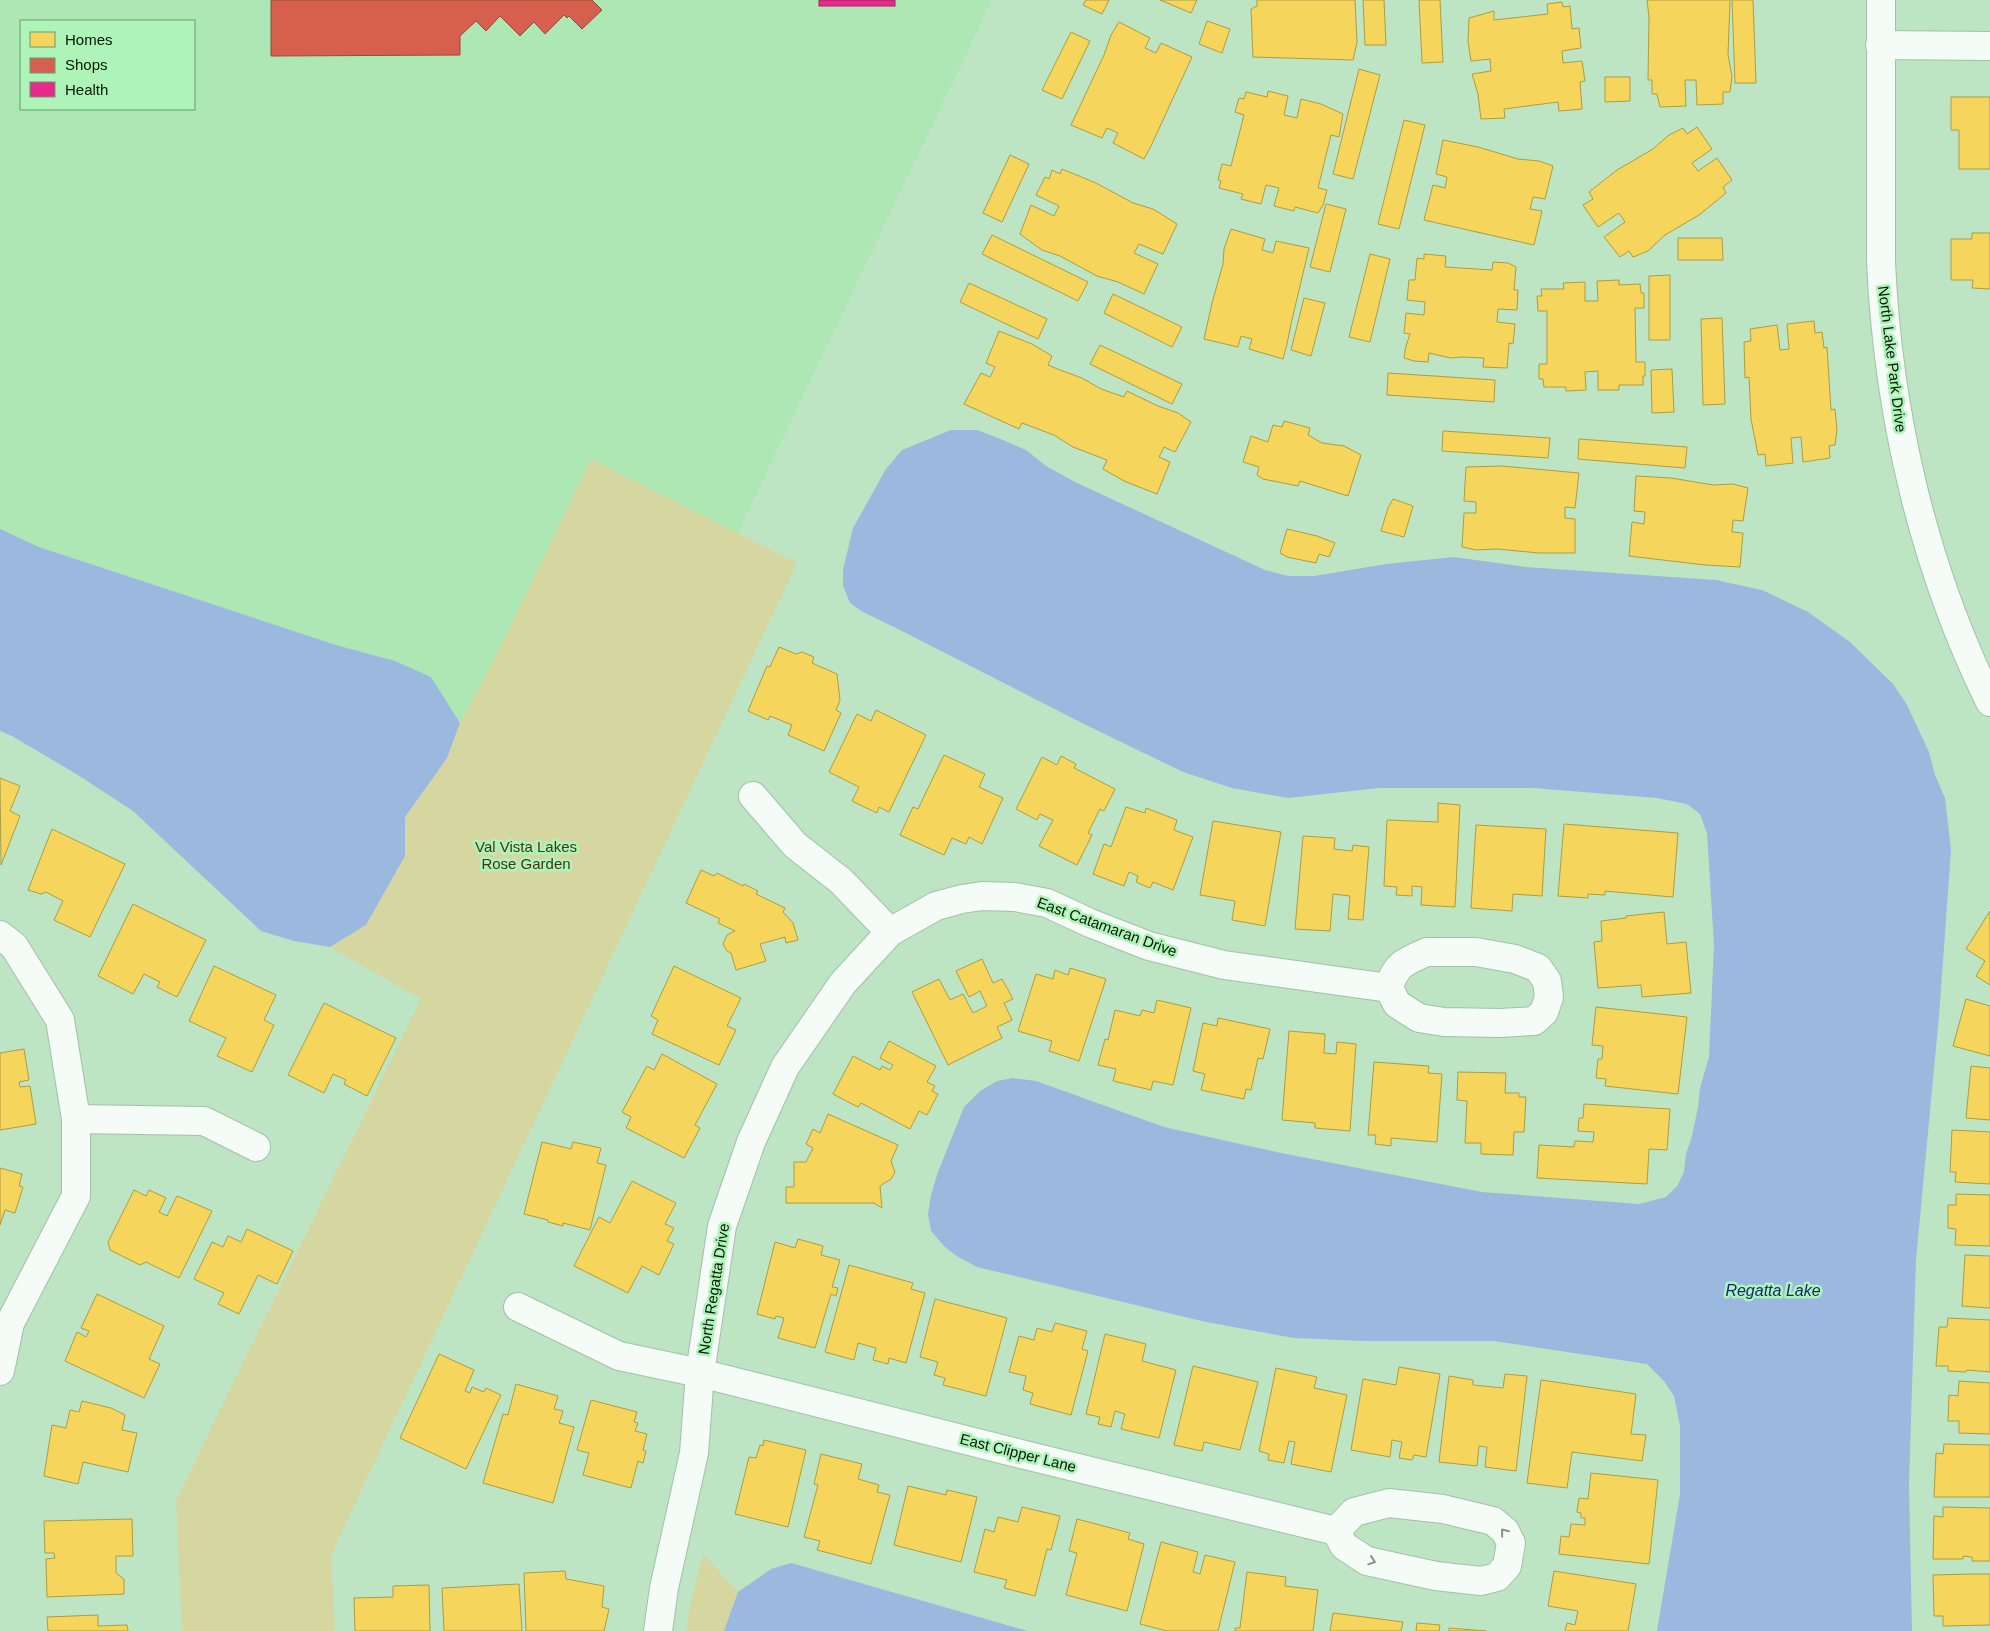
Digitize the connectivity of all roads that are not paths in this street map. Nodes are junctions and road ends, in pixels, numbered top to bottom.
1 (1881, 0) edge
2 (1880, 45) junction
3 (1990, 46) edge
4 (1990, 702) edge
5 (753, 796) dead end
6 (890, 932) junction
7 (0, 936) edge
8 (1389, 988) junction
9 (76, 1119) junction
10 (256, 1147) dead end
11 (518, 1306) dead end
12 (0, 1370) edge
13 (700, 1373) junction
14 (1336, 1531) junction
15 (658, 1631) edge

1 - 2 street, North Lake Park Drive
2 - 3 street
2 - 4 street, North Lake Park Drive
5 - 6 street
6 - 8 street, East Catamaran Drive
6 - 13 street, North Regatta Drive
7 - 9 street
8 - 8 street
9 - 10 street
9 - 12 street
11 - 13 street, East Clipper Lane
13 - 14 street, East Clipper Lane
13 - 15 street, North Regatta Drive
14 -> 14 street

